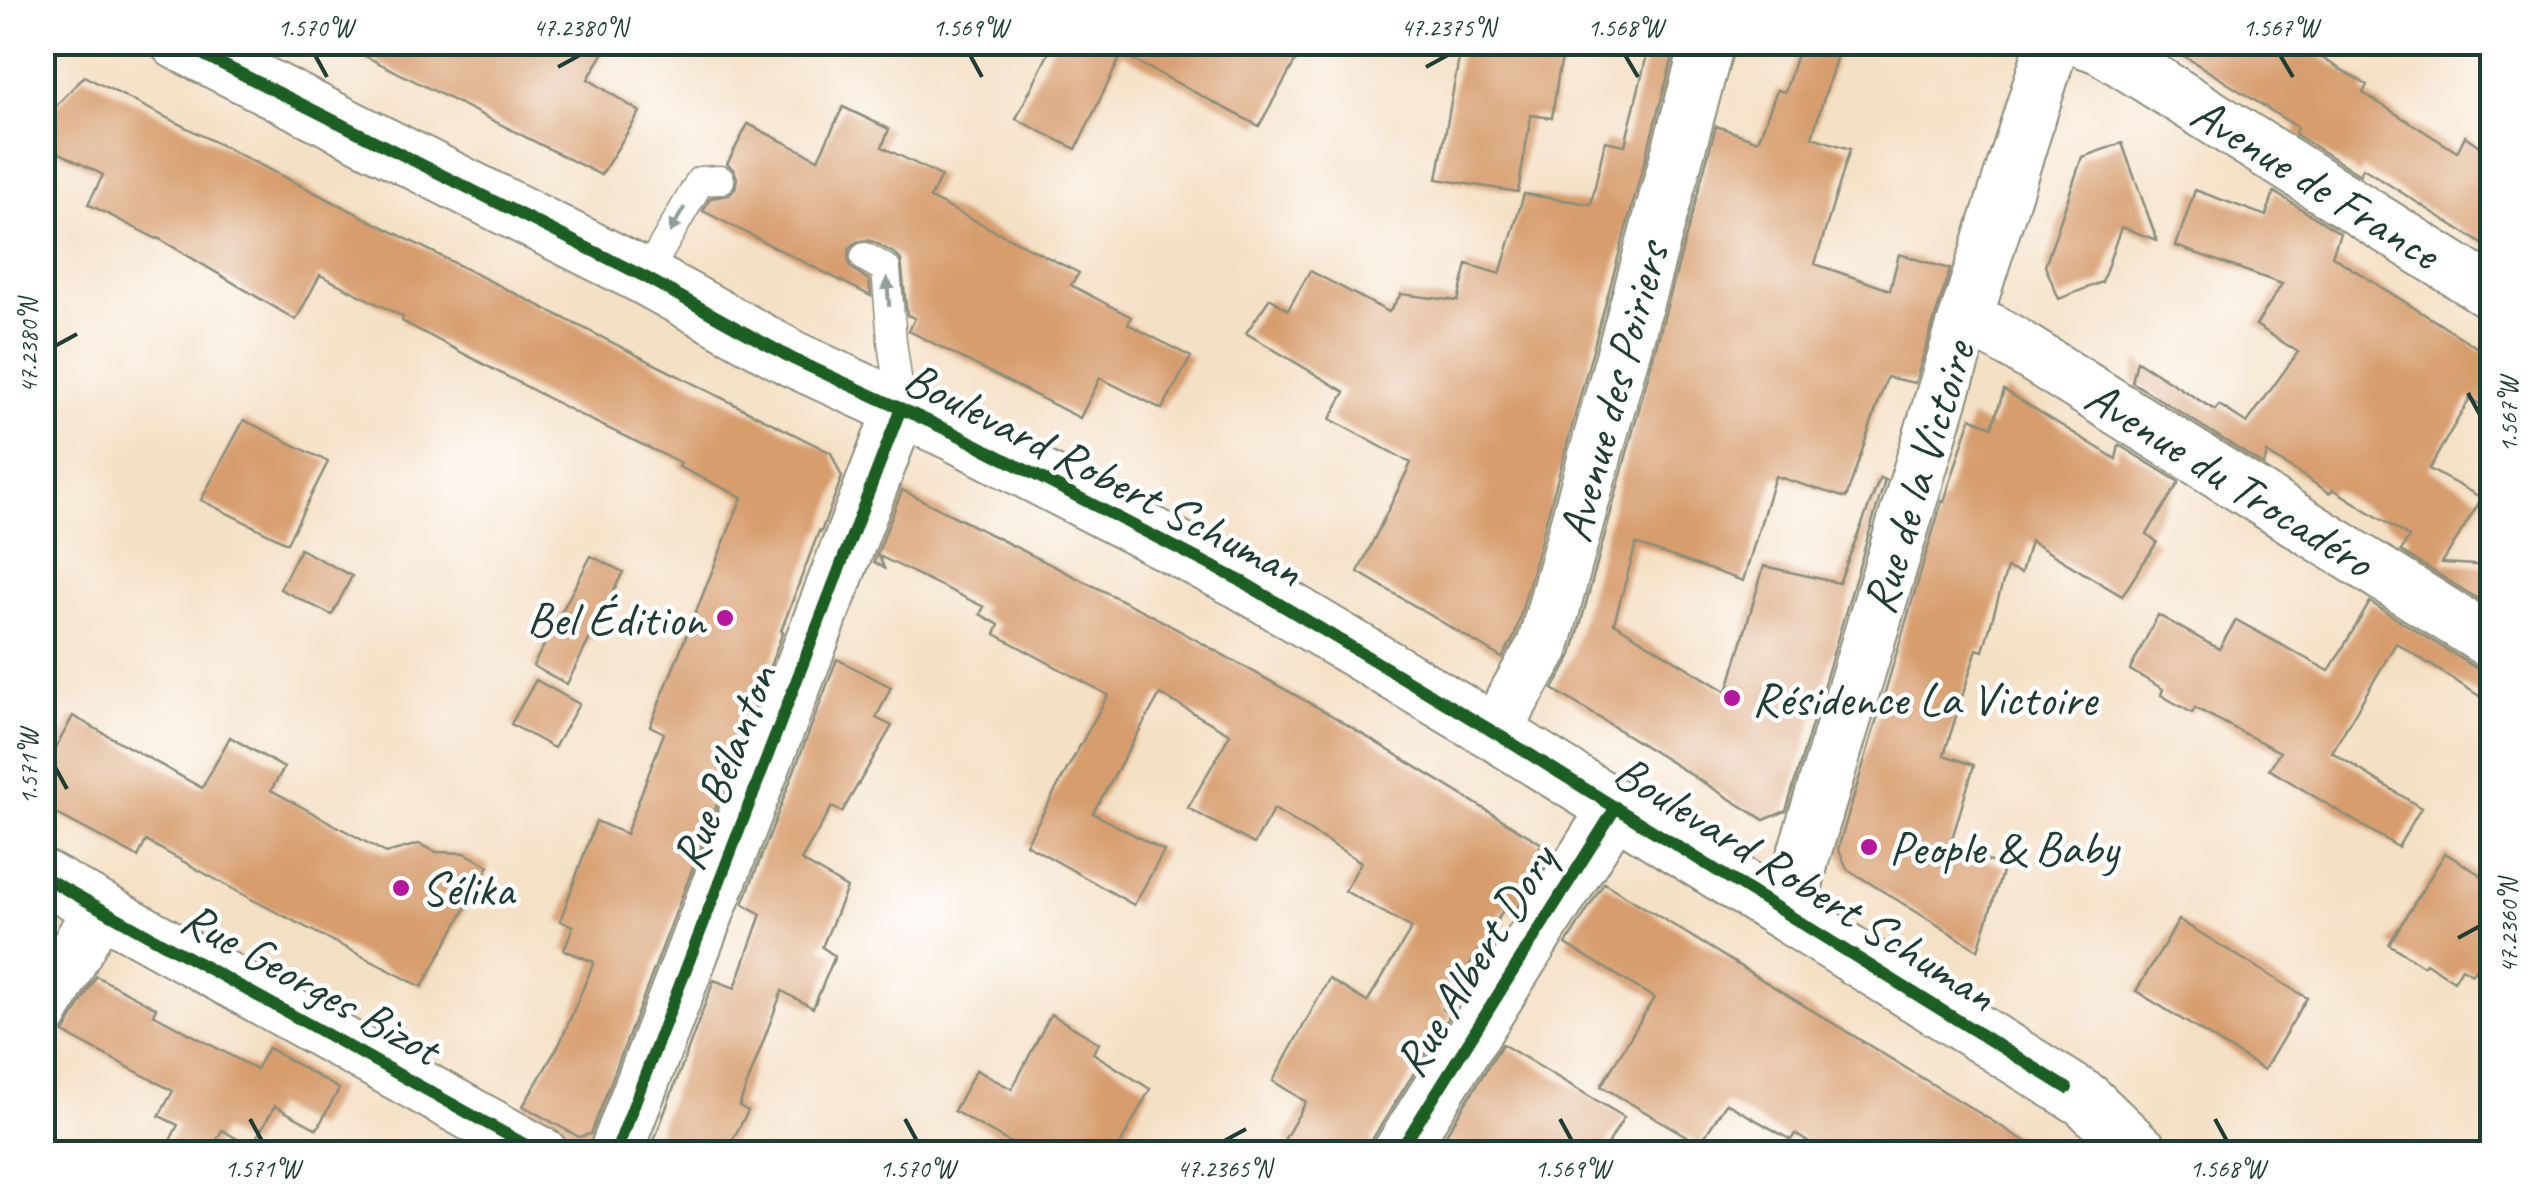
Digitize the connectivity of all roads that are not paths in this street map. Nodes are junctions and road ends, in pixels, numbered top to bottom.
1 (178, 42) edge
2 (1708, 42) edge
3 (2052, 42) edge
4 (2086, 42) edge
5 (720, 180) dead end
6 (865, 257) dead end
7 (645, 277) junction
8 (2492, 292) edge
9 (1965, 320) junction
10 (901, 408) junction
11 (2492, 642) edge
12 (1497, 734) junction
13 (1616, 807) junction
14 (42, 876) edge
15 (102, 909) junction
16 (1789, 913) junction
17 (42, 1013) edge
18 (542, 1154) edge
19 (615, 1154) edge
20 (1398, 1154) edge
21 (2142, 1154) edge

1 - 7 main road, Boulevard Robert Schuman
2 - 12 street, Avenue des Poiriers
3 - 9 street, Rue de la Victoire
4 - 8 street, Avenue de France
5 -> 7 lane
10 -> 6 lane
7 - 10 main road, Boulevard Robert Schuman
9 - 11 street, Avenue du Trocadéro
9 - 16 street, Rue de la Victoire
10 - 12 main road, Boulevard Robert Schuman
10 - 19 street, Rue Bélanton
12 - 13 main road, Boulevard Robert Schuman
13 - 16 main road, Boulevard Robert Schuman
13 - 20 street, Rue Albert Dory
14 - 15 street, Rue Georges Bizot
15 - 17 street
15 - 18 street, Rue Georges Bizot
16 - 21 main road, Boulevard Robert Schuman

